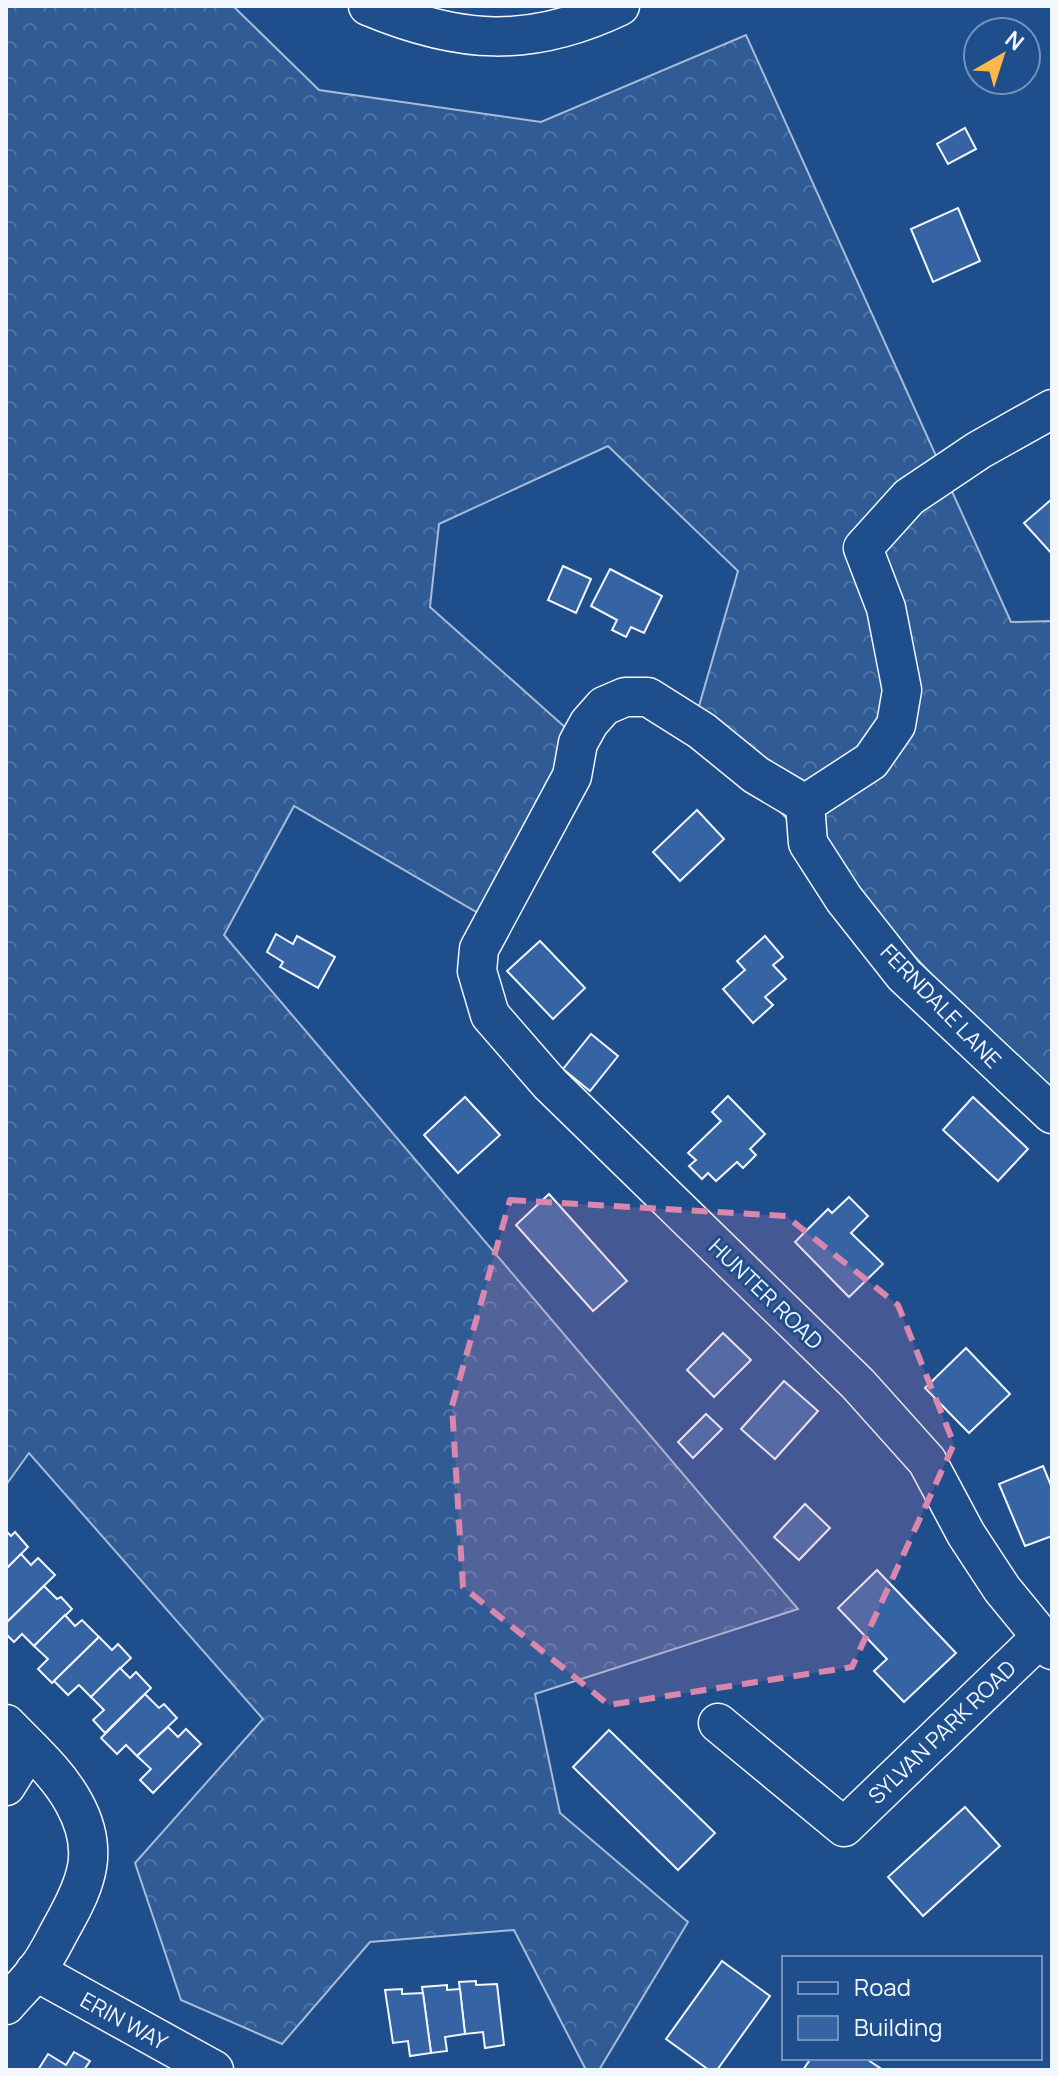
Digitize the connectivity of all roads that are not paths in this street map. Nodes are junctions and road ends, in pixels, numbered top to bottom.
1 (368, 6) edge
2 (620, 6) edge
3 (1052, 409) edge
4 (805, 804) junction
5 (1052, 1114) edge
6 (1047, 1644) edge
7 (718, 1723) dead end
8 (18, 1736) edge
9 (6, 1786) edge
10 (35, 1971) junction
11 (6, 2005) edge
12 (214, 2070) edge

1 - 2 street
3 - 4 street
4 - 5 street, FERNDALE LANE
4 - 6 street, HUNTER ROAD
6 - 7 street, SYLVAN PARK ROAD
8 - 9 street
8 - 10 street
10 - 11 street
10 - 12 street, ERIN WAY

